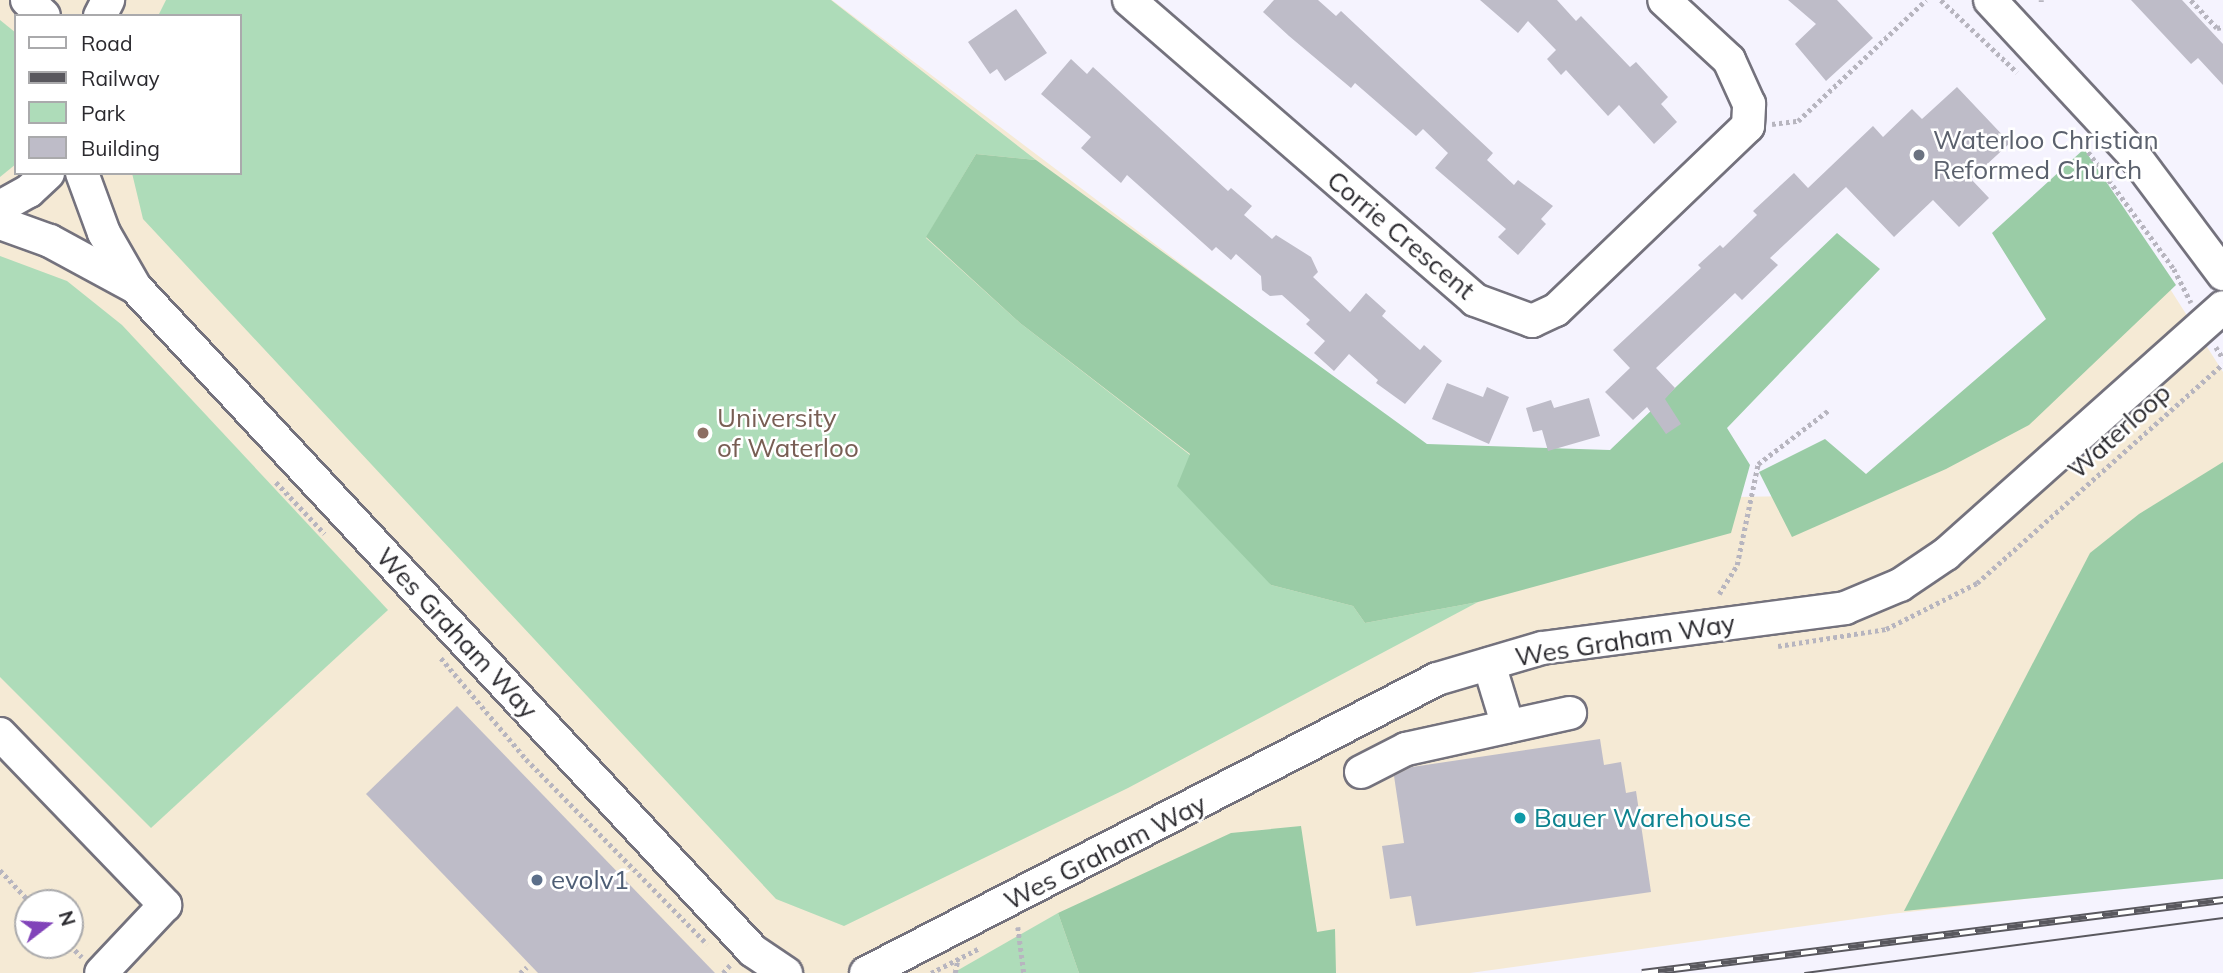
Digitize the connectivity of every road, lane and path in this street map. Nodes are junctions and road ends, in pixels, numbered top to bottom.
1 (27, 0) edge
2 (1129, 0) edge
3 (1664, 0) edge
4 (1926, 0) edge
5 (1941, 0) edge
6 (1990, 0) edge
7 (2192, 0) edge
8 (42, 14) edge
9 (2223, 27) edge
10 (2027, 82) dead end
11 (1748, 126) junction
12 (2071, 128) dead end
13 (46, 175) edge
14 (83, 175) edge
15 (0, 207) edge
16 (0, 223) edge
17 (2223, 274) edge
18 (135, 286) junction
19 (2182, 288) dead end
20 (2223, 307) edge
21 (2223, 364) edge
22 (1829, 410) dead end
23 (271, 476) dead end
24 (2042, 527) dead end
25 (333, 543) dead end
26 (1719, 594) dead end
27 (431, 647) dead end
28 (1489, 664) junction
29 (1570, 713) dead end
30 (1507, 726) junction
31 (0, 734) edge
32 (1361, 772) dead end
33 (0, 870) edge
34 (18, 889) edge
35 (1018, 927) dead end
36 (712, 949) dead end
37 (721, 957) dead end
38 (730, 965) junction
39 (527, 967) dead end
40 (102, 973) edge
41 (520, 973) edge
42 (723, 973) edge
43 (738, 973) edge
44 (786, 973) edge
45 (866, 973) edge
46 (931, 973) edge
47 (955, 973) edge
48 (1024, 973) edge

1 - 8 street
2 - 11 street, Corrie Crescent
3 - 11 street
4 - 11 path
5 - 10 path
6 - 17 street
7 - 9 path
12 - 19 path
13 - 15 street
14 - 18 street, Wes Graham Way
16 - 18 street, Wes Graham Way
18 - 44 street, Wes Graham Way
20 - 28 street, Wes Graham Way
21 - 24 path, Waterloop
22 - 26 path
23 - 25 path
27 - 36 path
28 - 30 street
28 - 45 street, Wes Graham Way
29 - 30 street
30 - 32 street
31 - 40 street
33 - 34 path
35 - 48 path
37 - 38 path
38 - 42 path
38 - 43 path
39 - 41 path
46 - 47 path

